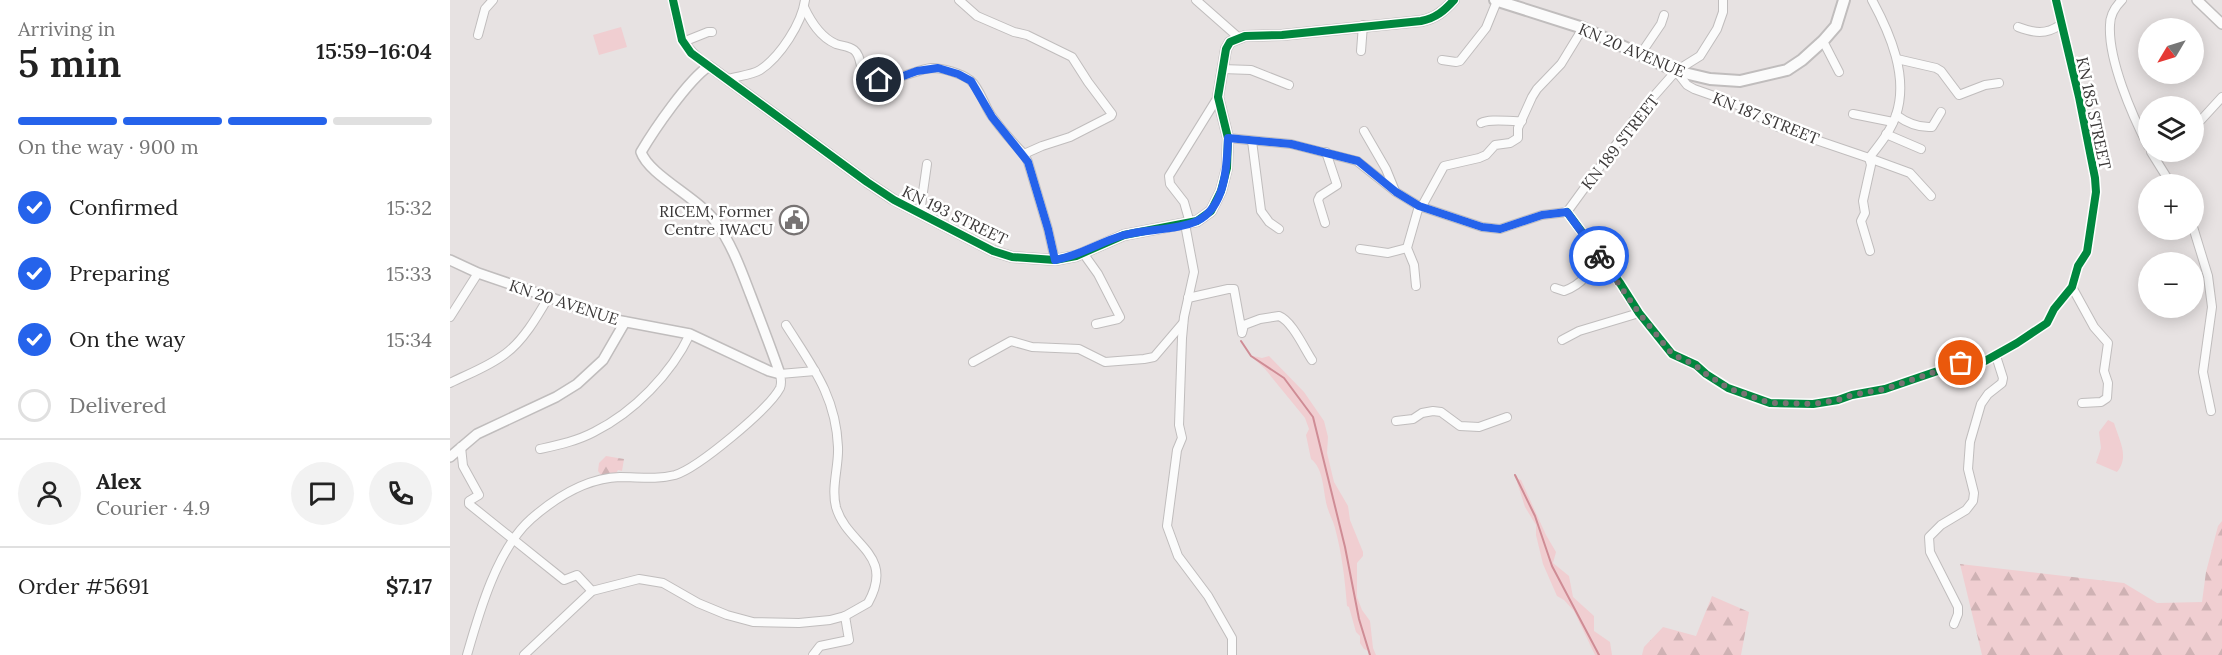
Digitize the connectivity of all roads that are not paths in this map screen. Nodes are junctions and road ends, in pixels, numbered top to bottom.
1 (493, 0) edge
2 (673, 0) edge
3 (959, 0) edge
4 (1196, 0) edge
5 (1454, 0) edge
6 (1723, 0) edge
7 (1844, 0) edge
8 (1872, 0) edge
9 (2056, 0) edge
10 (2122, 0) edge
11 (2197, 0) edge
12 (1496, 1) edge
13 (805, 3) edge
14 (1512, 3) edge
15 (1664, 15) dead end
16 (2222, 24) edge
17 (1363, 25) junction
18 (2060, 25) junction
19 (2018, 27) dead end
20 (1582, 28) junction
21 (712, 32) dead end
22 (478, 35) dead end
23 (1238, 38) junction
24 (1823, 41) junction
25 (684, 42) junction
26 (1361, 51) dead end
27 (1640, 55) junction
28 (1897, 59) junction
29 (1442, 60) dead end
30 (709, 66) junction
31 (1222, 69) junction
32 (1676, 71) junction
33 (1839, 72) dead end
34 (728, 79) junction
35 (1999, 82) dead end
36 (1289, 85) dead end
37 (1218, 97) junction
38 (2222, 97) edge
39 (1941, 112) dead end
40 (1853, 114) dead end
41 (2204, 117) edge
42 (1894, 119) junction
43 (1522, 121) junction
44 (1481, 123) dead end
45 (2138, 127) edge
46 (1364, 131) dead end
47 (1886, 134) junction
48 (1228, 138) junction
49 (1252, 141) junction
50 (1921, 148) dead end
51 (1326, 152) junction
52 (1024, 154) junction
53 (1869, 158) junction
54 (927, 164) dead end
55 (1396, 192) junction
56 (1930, 195) dead end
57 (1421, 206) junction
58 (1567, 212) junction
59 (920, 213) junction
60 (1187, 223) junction
61 (1325, 223) dead end
62 (1278, 229) dead end
63 (2197, 240) edge
64 (1407, 248) junction
65 (1360, 249) dead end
66 (1870, 251) dead end
67 (1083, 253) junction
68 (1598, 254) junction
69 (450, 260) edge
70 (1055, 260) junction
71 (478, 273) junction
72 (1416, 286) dead end
73 (2072, 287) junction
74 (1555, 288) dead end
75 (548, 298) junction
76 (1188, 298) junction
77 (1639, 313) junction
78 (450, 317) edge
79 (625, 322) junction
80 (1184, 323) junction
81 (1096, 324) dead end
82 (786, 325) dead end
83 (690, 334) junction
84 (1562, 340) dead end
85 (1996, 356) junction
86 (1312, 360) dead end
87 (973, 362) dead end
88 (815, 371) junction
89 (780, 374) junction
90 (450, 383) edge
91 (2082, 403) dead end
92 (2211, 411) dead end
93 (1507, 417) dead end
94 (1396, 421) dead end
95 (460, 447) junction
96 (540, 449) dead end
97 (450, 457) edge
98 (513, 540) junction
99 (592, 591) junction
100 (845, 616) junction
101 (1954, 624) dead end
102 (467, 655) edge
103 (524, 655) edge
104 (813, 655) edge
105 (1232, 655) edge

1 - 22 street
2 - 25 street
3 - 52 street
4 - 23 street
5 - 17 street
6 - 32 street, KN 189 STREET
7 - 24 main road, KN 20 AVENUE
8 - 28 street
9 - 18 street, KN 185 STREET
10 - 45 street
11 - 16 street
12 - 14 main road, KN 20 AVENUE
12 - 29 street
13 - 34 street
13 - 52 street
14 - 20 main road, KN 20 AVENUE
15 - 27 street
17 - 23 street
17 - 26 street
18 - 19 street
18 - 73 street, KN 185 STREET
20 - 27 main road, KN 20 AVENUE
20 - 43 street
21 - 25 street
23 - 31 street, KN 193 STREET
24 - 32 main road, KN 20 AVENUE
24 - 33 street
25 - 30 street
27 - 32 main road, KN 20 AVENUE
28 - 35 street
28 - 42 street
30 - 34 street, KN 193 STREET
30 - 89 street
31 - 36 street
31 - 37 street, KN 193 STREET
32 - 53 street, KN 187 STREET
32 - 58 street, KN 189 STREET
34 - 59 street, KN 193 STREET
37 - 48 street, KN 193 STREET
37 - 60 street
38 - 41 street
39 - 42 street
40 - 42 street
42 - 47 street
43 - 44 street
43 - 57 street
46 - 55 street
47 - 50 street
47 - 53 street
48 - 49 street
48 - 60 street, KN 193 STREET
49 - 51 street
49 - 62 street
51 - 55 street
51 - 61 street
52 - 70 street
53 - 56 street, KN 187 STREET
53 - 66 street
54 - 59 street
55 - 57 street
57 - 58 street
57 - 64 street
58 - 68 street
59 - 70 street, KN 193 STREET
60 - 67 street, KN 193 STREET
60 - 76 street
63 - 92 street
64 - 65 street
64 - 72 street
67 - 70 street, KN 193 STREET
67 - 81 street
68 - 74 street
68 - 77 street
69 - 71 street, KN 20 AVENUE
71 - 75 street, KN 20 AVENUE
71 - 78 street
73 - 85 street, KN 185 STREET
73 - 91 street
75 - 79 street, KN 20 AVENUE
75 - 90 street
76 - 80 street
76 - 86 street
77 - 84 street
77 - 85 street
79 - 83 street, KN 20 AVENUE
79 - 95 street
80 - 87 street
80 - 105 street
82 - 88 street
83 - 89 street, KN 20 AVENUE
83 - 96 street
85 - 101 street
88 - 89 street
88 - 100 street
89 - 98 street
93 - 94 street
95 - 97 street
95 - 98 street
98 - 99 street
98 - 102 street
99 - 100 street
99 - 103 street
100 - 104 street

